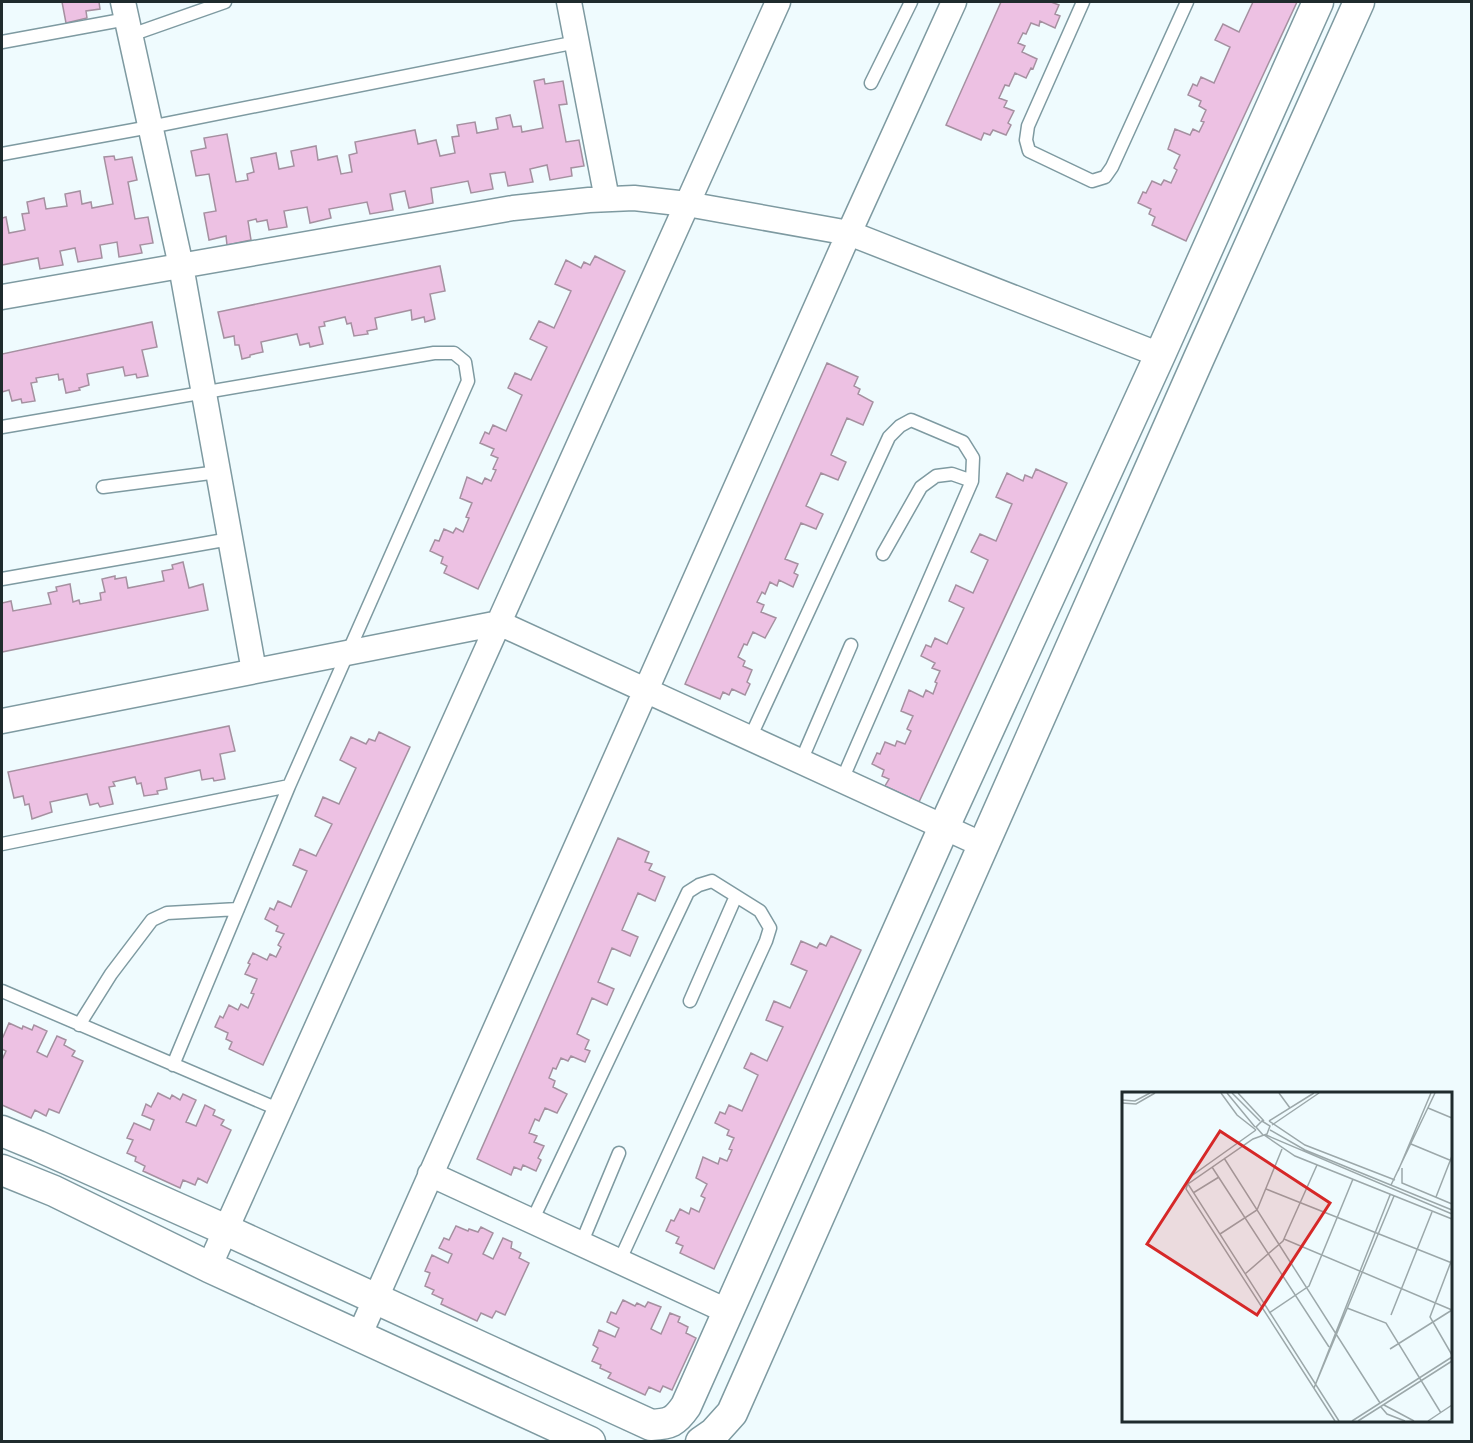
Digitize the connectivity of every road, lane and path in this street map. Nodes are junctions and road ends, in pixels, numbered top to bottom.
1 (225, 2) edge
2 (569, 2) edge
3 (778, 2) edge
4 (911, 2) edge
5 (954, 2) edge
6 (1083, 2) edge
7 (1187, 2) edge
8 (1318, 2) edge
9 (1359, 2) edge
10 (127, 19) edge
11 (2, 42) edge
12 (577, 42) junction
13 (871, 83) dead end
14 (150, 127) junction
15 (2, 154) edge
16 (607, 199) junction
17 (687, 204) junction
18 (849, 233) junction
19 (181, 266) junction
20 (2, 297) edge
21 (1160, 355) junction
22 (203, 393) junction
23 (2, 427) edge
24 (218, 472) junction
25 (972, 482) junction
26 (103, 487) dead end
27 (230, 539) junction
28 (883, 555) dead end
29 (2, 579) edge
30 (499, 623) junction
31 (851, 645) dead end
32 (346, 654) junction
33 (254, 671) junction
34 (646, 690) junction
35 (2, 721) edge
36 (750, 738) junction
37 (801, 761) junction
38 (842, 780) junction
39 (289, 786) junction
40 (944, 827) junction
41 (2, 844) edge
42 (983, 845) junction
43 (736, 896) junction
44 (238, 909) junction
45 (2, 991) edge
46 (690, 1001) dead end
47 (79, 1025) junction
48 (173, 1065) junction
49 (280, 1110) junction
50 (2, 1131) edge
51 (619, 1153) dead end
52 (2, 1170) edge
53 (430, 1174) junction
54 (532, 1221) junction
55 (226, 1230) junction
56 (581, 1244) junction
57 (619, 1262) junction
58 (209, 1268) junction
59 (375, 1298) junction
60 (729, 1312) junction
61 (359, 1336) junction
62 (590, 1442) edge
63 (701, 1442) edge

1 - 10 lane
2 - 12 street
3 - 17 street
4 - 13 lane
5 - 18 street
6 - 7 lane
8 - 21 street
9 - 42 street
10 - 11 lane
10 - 14 street
12 - 14 lane
12 - 16 street
14 - 15 lane
14 - 19 street
16 - 17 street
16 - 19 street
17 - 18 street
17 - 30 street
18 - 21 street
18 - 34 street
19 - 20 street
19 - 22 street
21 - 40 street
22 - 23 lane
22 - 24 street
22 - 32 lane
24 - 26 lane
24 - 27 street
25 - 28 lane
25 - 36 lane
25 - 38 lane
27 - 29 lane
27 - 33 street
30 - 32 street
30 - 34 street
30 - 49 street
31 - 37 lane
32 - 33 street
32 - 39 lane
33 - 35 street
34 - 36 street
34 - 53 street
36 - 37 street
37 - 38 street
38 - 40 street
39 - 41 lane
39 - 44 lane
40 - 42 street
40 - 60 street
42 - 63 street
43 - 46 lane
43 - 54 lane
43 - 57 lane
44 - 47 lane
44 - 48 lane
45 - 47 lane
47 - 48 lane
48 - 49 lane
49 - 55 street
50 - 55 street
51 - 56 lane
52 - 58 street
53 - 54 street
53 - 59 street
54 - 56 street
55 - 58 street
55 - 59 street
56 - 57 street
57 - 60 street
58 - 61 street
59 - 60 street
59 - 61 street
61 - 62 street

